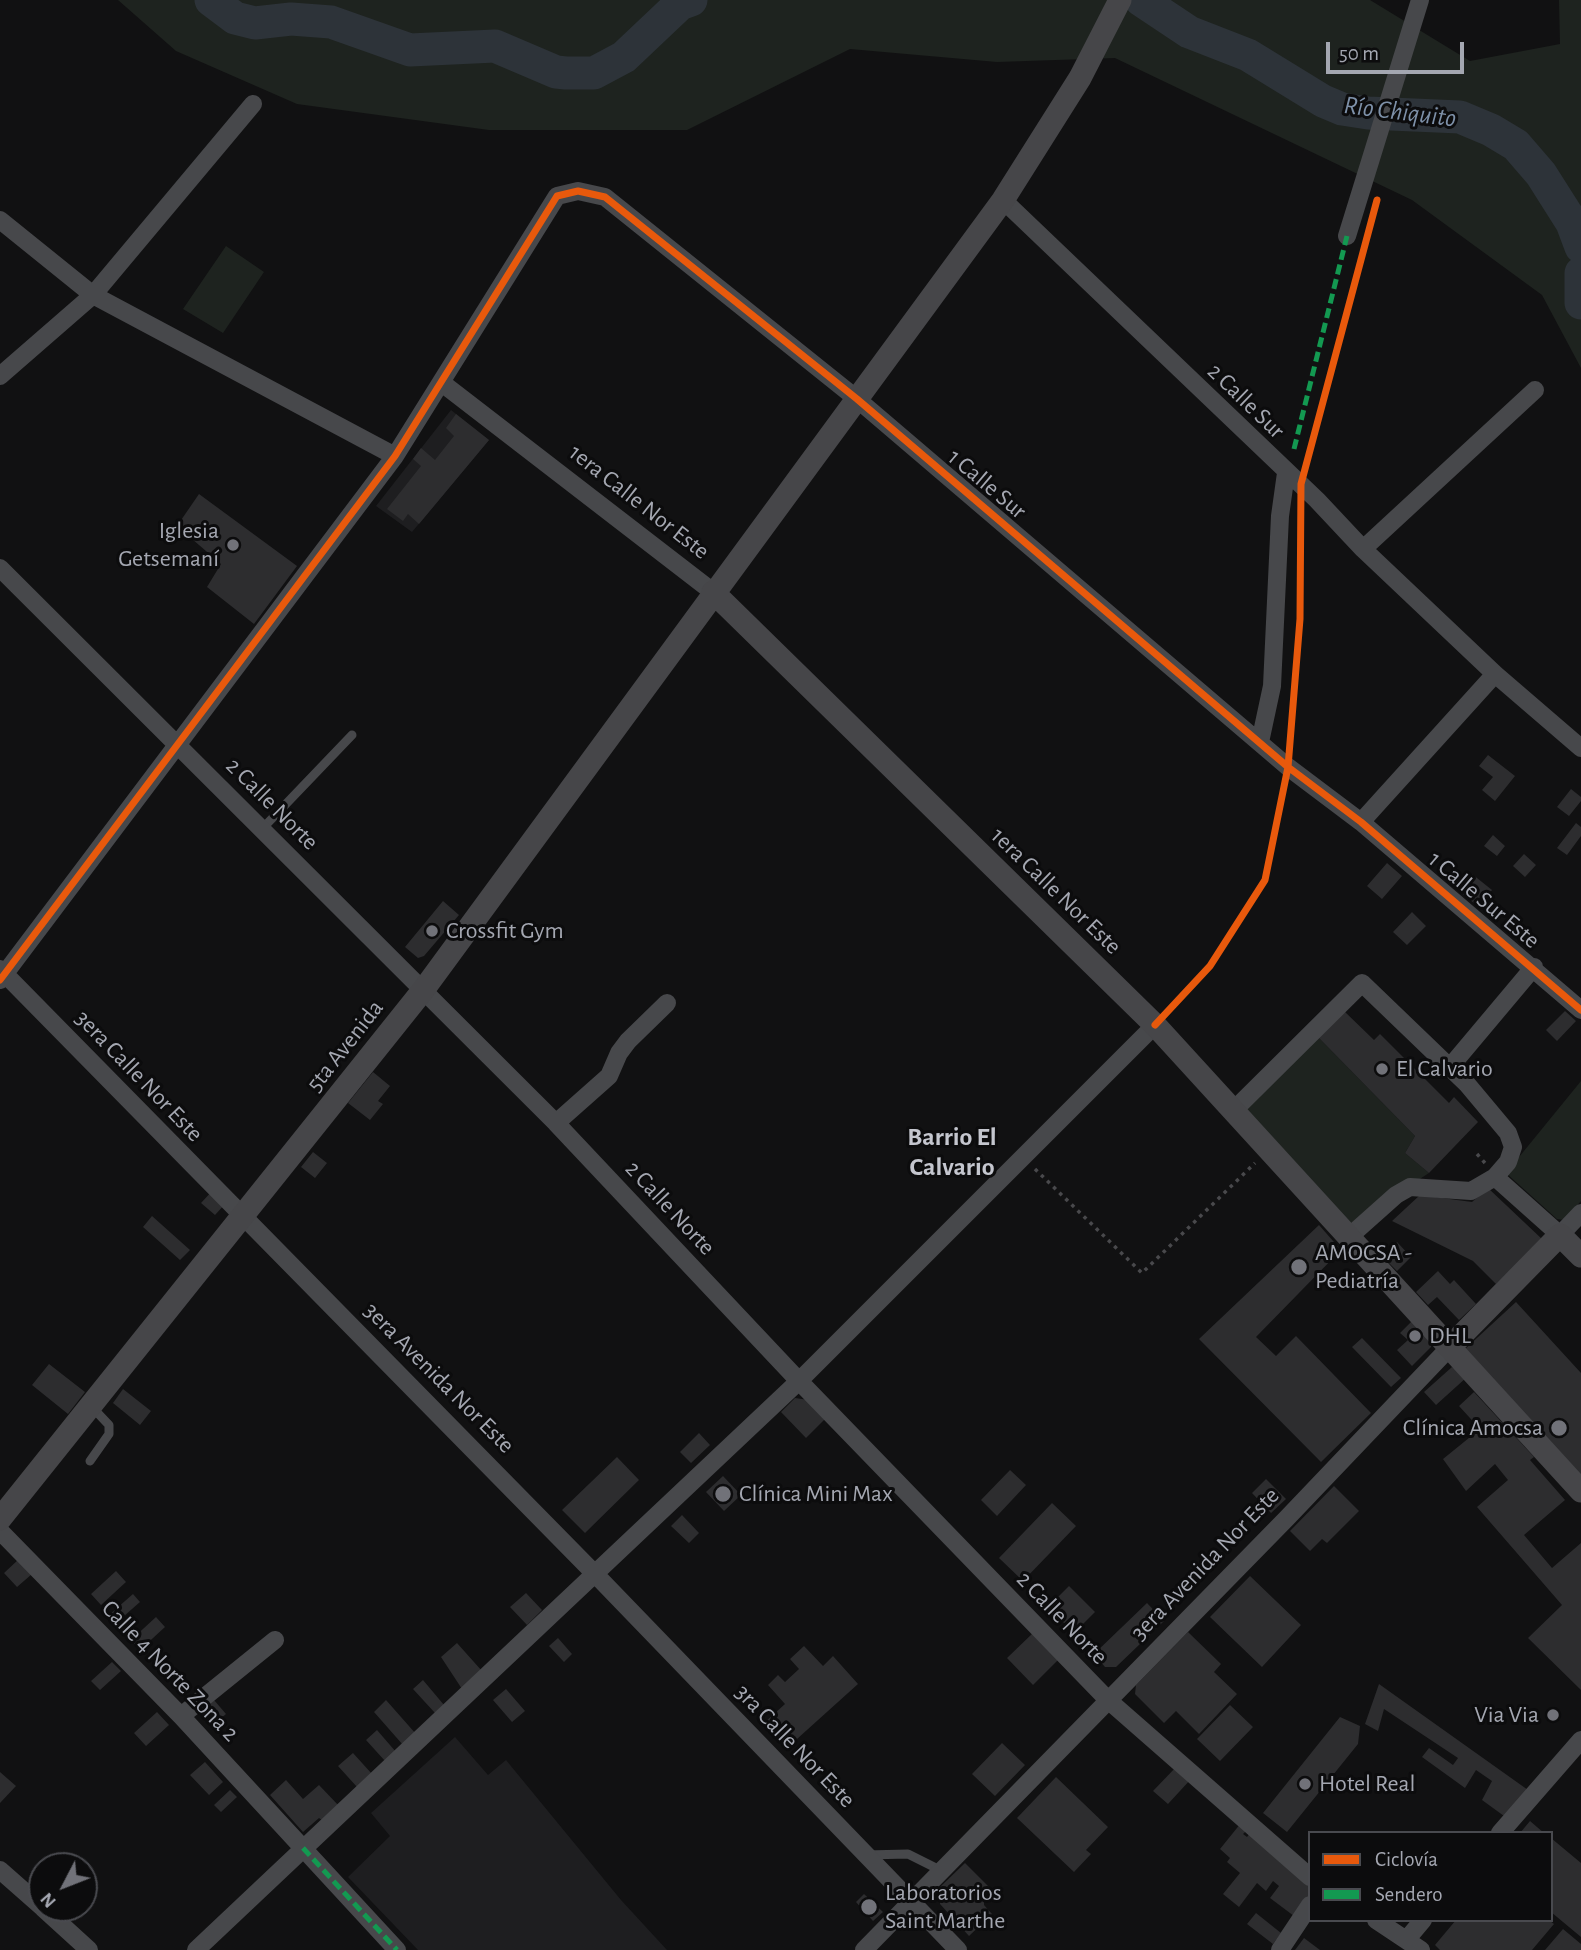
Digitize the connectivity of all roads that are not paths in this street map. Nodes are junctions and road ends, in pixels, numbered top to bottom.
1 (1119, 0) edge
2 (1420, 0) edge
3 (253, 104) dead end
4 (1003, 200) junction
5 (0, 220) edge
6 (1347, 236) dead end
7 (93, 295) junction
8 (0, 376) edge
9 (442, 383) junction
10 (1535, 390) dead end
11 (857, 399) junction
12 (395, 456) junction
13 (1286, 473) junction
14 (1363, 549) junction
15 (0, 568) edge
16 (713, 592) junction
17 (1495, 674) junction
18 (352, 735) dead end
19 (1260, 742) junction
20 (178, 744) junction
21 (1581, 748) edge
22 (1361, 821) junction
23 (262, 829) junction
24 (1534, 967) junction
25 (2, 974) edge
26 (424, 989) junction
27 (667, 1003) dead end
28 (1581, 1010) edge
29 (1155, 1025) junction
30 (1450, 1068) junction
31 (1233, 1111) junction
32 (556, 1123) junction
33 (1492, 1172) junction
34 (1581, 1213) edge
35 (244, 1217) junction
36 (1560, 1235) junction
37 (1350, 1236) junction
38 (1581, 1256) edge
39 (1451, 1346) junction
40 (800, 1381) junction
41 (91, 1406) junction
42 (90, 1461) dead end
43 (1581, 1491) edge
44 (0, 1519) edge
45 (0, 1531) edge
46 (596, 1575) junction
47 (275, 1640) dead end
48 (1108, 1700) junction
49 (181, 1716) junction
50 (1581, 1740) edge
51 (1502, 1831) edge
52 (303, 1848) junction
53 (866, 1855) junction
54 (0, 1870) edge
55 (942, 1871) junction
56 (1308, 1875) edge
57 (28, 1895) edge
58 (911, 1902) junction
59 (1308, 1908) edge
60 (58, 1922) edge
61 (1379, 1922) edge
62 (1422, 1922) edge
63 (1414, 1945) edge
64 (89, 1950) edge
65 (196, 1950) edge
66 (397, 1950) edge
67 (864, 1950) edge
68 (958, 1950) edge
69 (1280, 1950) edge

1 - 4 street, 5ta Avenida
2 - 6 street
3 - 7 street
4 - 11 street, 5ta Avenida
4 - 13 street, 2 Calle Sur
5 - 7 street
7 - 8 street
7 - 12 street
9 - 11 street, 1 Calle Sur
9 - 12 street
9 - 16 street, 1era Calle Nor Este
10 - 14 street
11 - 16 street, 5ta Avenida
11 - 19 street, 1 Calle Sur
12 - 20 street
13 - 14 street, 2 Calle Sur
13 - 19 street
14 - 17 street, 2 Calle Sur
15 - 20 street, 2 Calle Norte
16 - 26 street, 5ta Avenida
16 - 29 street, 1era Calle Nor Este
17 - 21 street, 2 Calle Sur
17 - 22 street
18 - 23 lane
19 - 22 street, 1 Calle Sur
20 - 23 street, 2 Calle Norte
20 - 25 street
22 - 24 street, 1 Calle Sur Este
23 - 26 street, 2 Calle Norte
24 - 28 street, 1 Calle Sur Este
24 - 30 street
25 - 35 street, 3era Calle Nor Este
26 - 32 street, 2 Calle Norte
26 - 35 street, 5ta Avenida
27 - 32 street
29 - 31 street, 1era Calle Nor Este
29 - 40 street
30 - 31 street
30 - 33 street
31 - 37 street, 1era Calle Nor Este
32 - 40 street, 2 Calle Norte
33 - 36 street
33 - 37 street
34 - 36 street, 3era Avenida Nor Este
35 - 41 street, 5ta Avenida
35 - 46 street, 3era Avenida Nor Este
36 - 38 street
36 - 39 street, 3era Avenida Nor Este
37 - 39 street, 1era Calle Nor Este
39 - 43 street, 1era Calle Nor Este
39 - 48 street, 3era Avenida Nor Este
40 - 46 street
40 - 48 street, 2 Calle Norte
41 - 42 lane
41 - 44 street, 5ta Avenida
45 - 49 street, Calle 4 Norte Zona 2
46 - 52 street
46 - 53 street, 3ra Calle Nor Este
47 - 49 street
48 - 55 street, 3era Avenida Nor Este
48 - 56 street, 2 Calle Norte
49 - 52 street, Calle 4 Norte Zona 2
50 - 51 street
52 - 65 street
52 - 66 street, Calle 4 Norte Zona 2
53 - 55 lane
53 - 58 street, 3ra Calle Nor Este
54 - 57 street
55 - 58 street, 3era Avenida Nor Este
58 - 67 street, 3era Avenida Nor Este
58 - 68 street, 3ra Calle Nor Este
59 - 69 street
60 - 64 street
61 - 63 street
62 - 63 street

